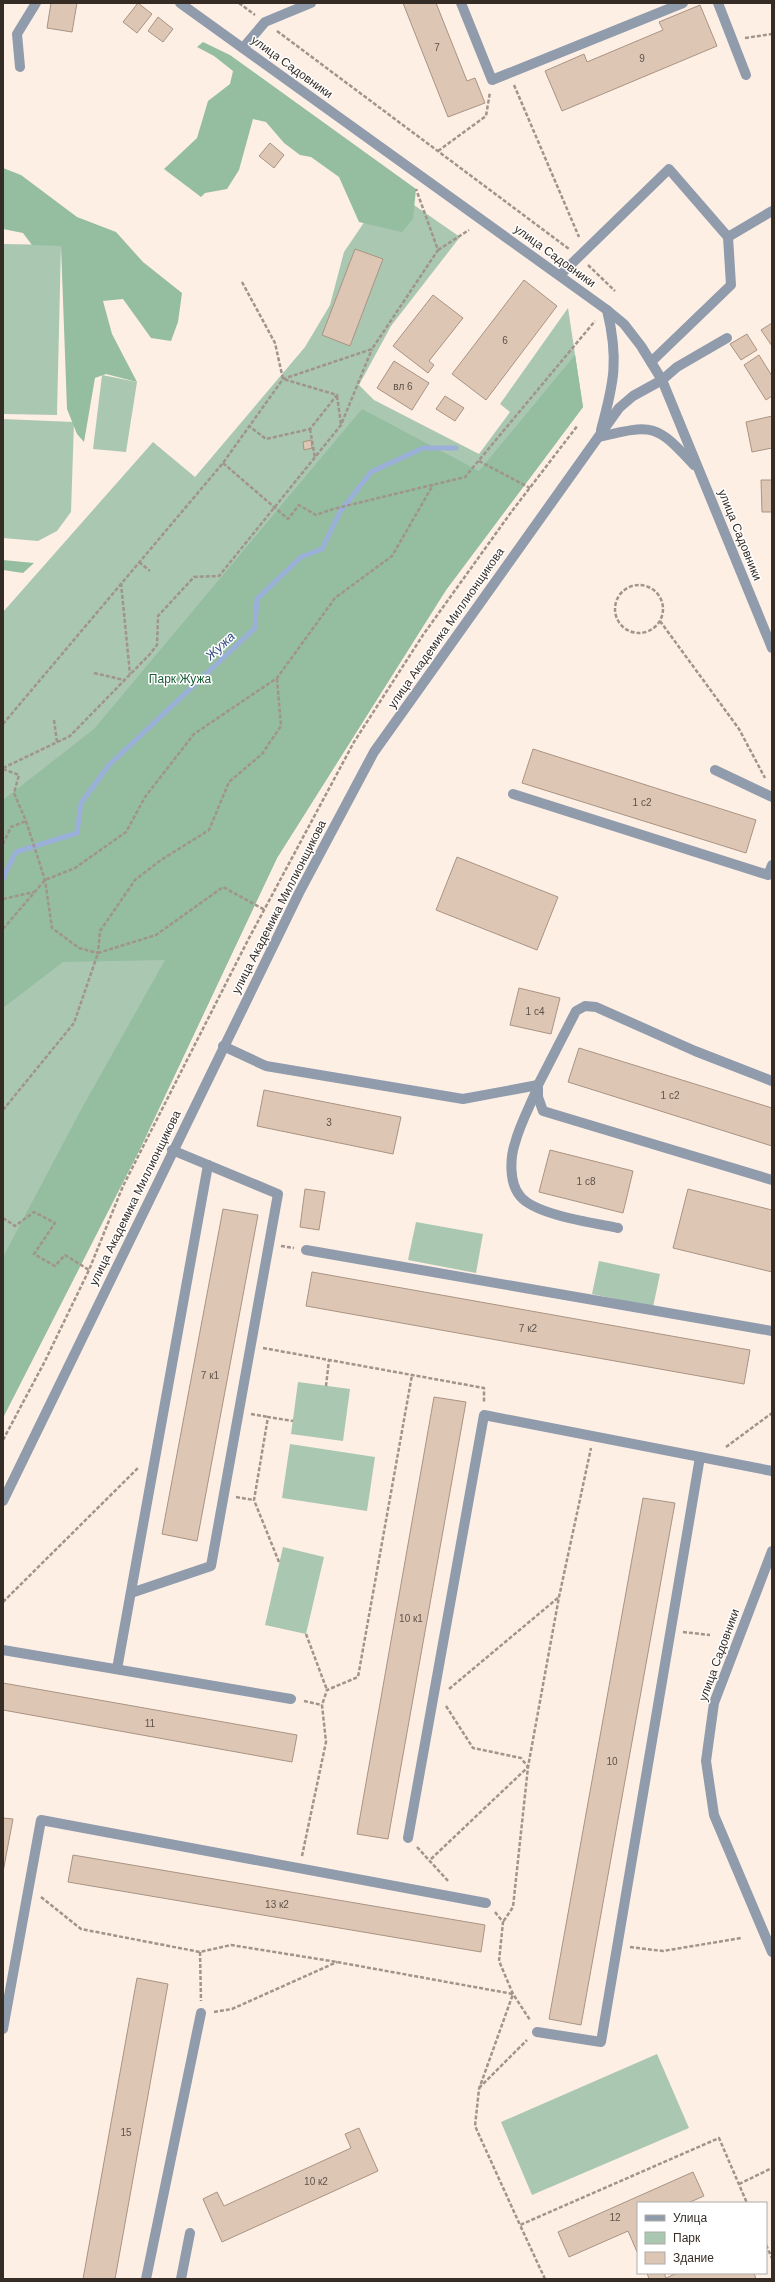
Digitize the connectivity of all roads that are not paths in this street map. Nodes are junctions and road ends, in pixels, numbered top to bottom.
1 (36, 3) edge
2 (180, 3) edge
3 (311, 3) edge
4 (461, 3) edge
5 (683, 3) edge
6 (718, 3) edge
7 (244, 48) junction
8 (20, 67) dead end
9 (746, 75) dead end
10 (772, 211) edge
11 (728, 237) junction
12 (560, 275) junction
13 (607, 310) junction
14 (727, 338) dead end
15 (651, 362) junction
16 (662, 380) junction
17 (599, 436) junction
18 (700, 472) junction
19 (771, 646) edge
20 (716, 770) dead end
21 (513, 794) dead end
22 (772, 797) edge
23 (772, 865) edge
24 (223, 1046) junction
25 (772, 1081) edge
26 (538, 1085) junction
27 (172, 1150) junction
28 (208, 1165) junction
29 (772, 1180) edge
30 (618, 1228) dead end
31 (306, 1250) dead end
32 (772, 1331) edge
33 (702, 1457) junction
34 (772, 1471) edge
35 (3, 1501) edge
36 (772, 1551) edge
37 (131, 1593) junction
38 (3, 1650) edge
39 (117, 1670) junction
40 (292, 1699) road end
41 (408, 1838) road end
42 (486, 1903) road end
43 (772, 1952) edge
44 (201, 2013) road end
45 (3, 2029) edge
46 (537, 2032) road end
47 (190, 2233) dead end
48 (146, 2279) edge
49 (180, 2279) edge

1 - 8 street
2 - 7 street, улица Садовники
3 - 7 street
4 - 5 street
6 - 9 street
7 - 12 street, улица Садовники
10 - 11 street
11 - 12 street
11 - 15 street
12 - 13 street, улица Садовники
13 - 15 street, улица Садовники
13 - 17 street
14 - 16 street, улица Академика Миллионщикова
15 - 16 street, улица Садовники
16 - 17 street, улица Академика Миллионщикова
16 - 18 street, улица Садовники
17 - 18 street
17 - 24 street, улица Академика Миллионщикова
18 - 19 street, улица Садовники
20 - 22 street
21 - 23 street
24 - 26 street
24 - 27 street, улица Академика Миллионщикова
25 - 26 street
26 - 29 street
26 - 30 street
27 - 28 street
27 - 35 street, улица Академика Миллионщикова
28 - 37 street
28 - 37 street
31 - 32 street
33 - 34 street
33 - 41 street
33 - 46 street
36 - 43 street, улица Садовники
37 - 39 street
38 - 39 street
39 - 40 street
42 - 45 street
44 - 48 street
47 - 49 street

